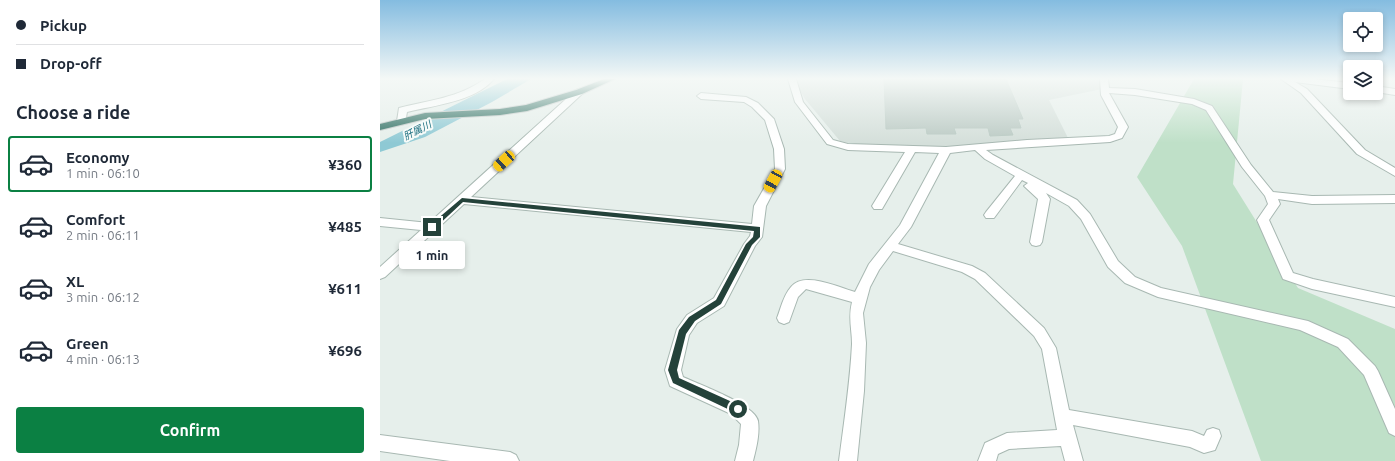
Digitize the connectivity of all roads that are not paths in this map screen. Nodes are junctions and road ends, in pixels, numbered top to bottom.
1 (443, 101) edge
2 (554, 101) edge
3 (570, 101) edge
4 (747, 101) edge
5 (799, 101) edge
6 (1108, 101) edge
7 (1185, 101) edge
8 (1313, 101) edge
9 (402, 121) junction
10 (380, 126) edge
11 (977, 147) junction
12 (911, 150) junction
13 (946, 150) junction
14 (1395, 173) edge
15 (1018, 176) junction
16 (1270, 195) junction
17 (462, 200) junction
18 (1395, 200) edge
19 (878, 206) dead end
20 (990, 215) dead end
21 (380, 222) edge
22 (432, 227) junction
23 (757, 229) junction
24 (1036, 242) dead end
25 (889, 246) junction
26 (380, 274) edge
27 (860, 299) junction
28 (1395, 302) edge
29 (784, 318) dead end
30 (1063, 416) junction
31 (1395, 428) edge
32 (1213, 436) dead end
33 (1067, 438) junction
34 (380, 443) edge
35 (510, 461) edge
36 (744, 461) edge
37 (848, 461) edge
38 (987, 461) edge
39 (1074, 461) edge

1 - 9 street
2 - 9 highway
3 - 17 street
4 - 23 street
5 - 12 street
6 - 11 street
7 - 16 street
8 - 14 street
9 - 10 highway
11 - 13 street
11 - 15 street
12 - 13 street
12 - 19 street
13 - 25 street
15 - 20 street
15 - 24 street
15 - 31 street
16 - 18 street
16 - 28 street
17 - 22 street
17 - 23 street
21 - 22 street
22 - 26 street
23 - 36 street
25 - 27 street
25 - 30 street
27 - 29 street
27 - 37 street
30 - 32 street
30 - 33 street
33 - 38 street
33 - 39 street
34 - 35 street

